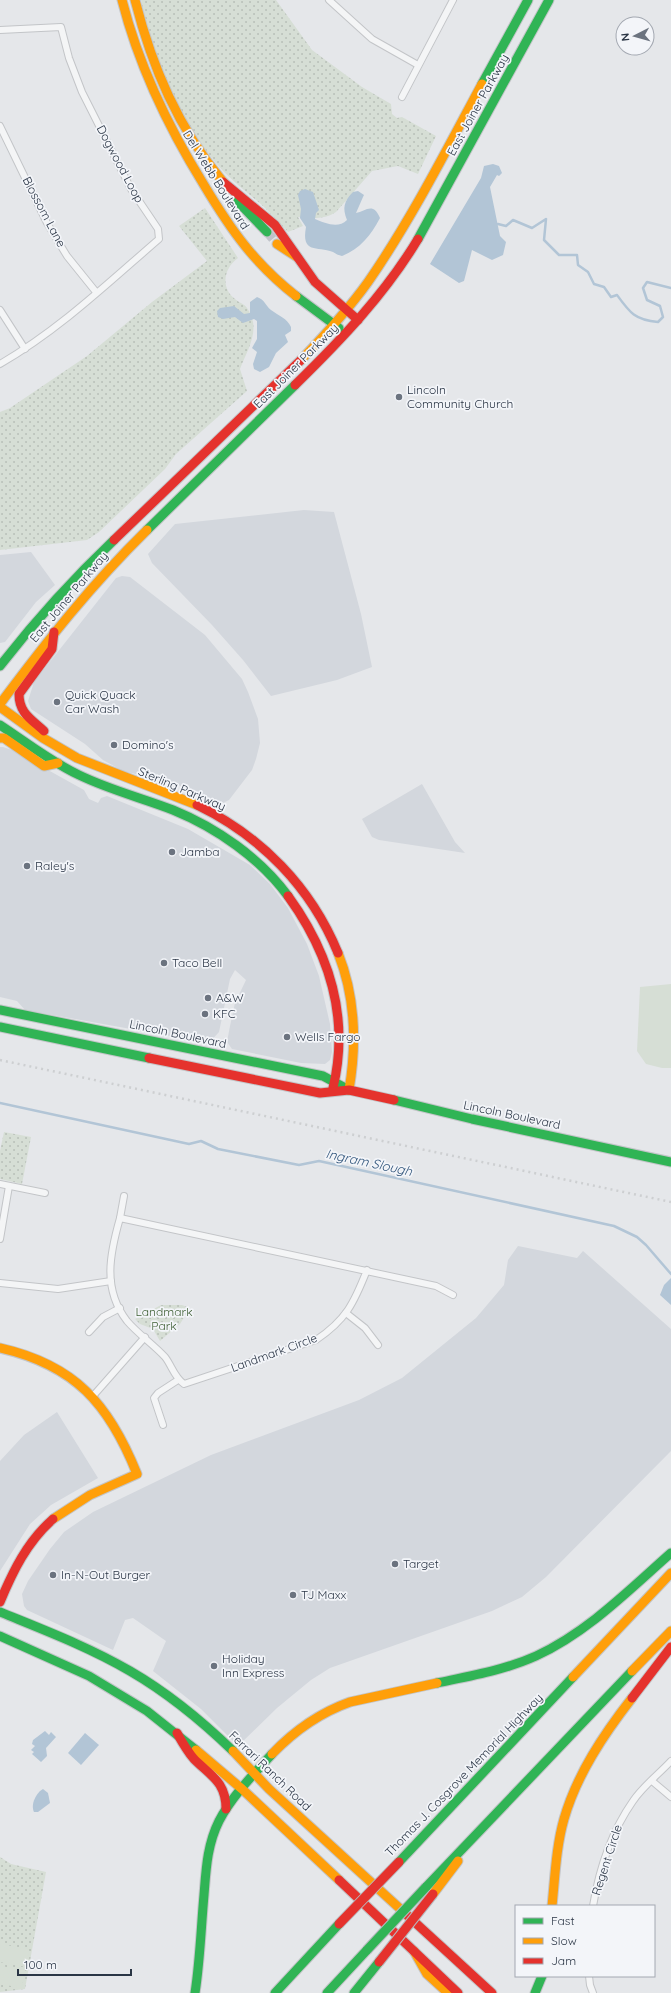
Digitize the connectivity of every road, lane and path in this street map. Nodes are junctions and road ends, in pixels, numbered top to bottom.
1 (122, 0) edge
2 (135, 0) edge
3 (329, 0) edge
4 (453, 0) edge
5 (528, 0) edge
6 (549, 0) edge
7 (0, 30) edge
8 (418, 65) junction
9 (402, 97) dead end
10 (0, 126) edge
11 (236, 195) junction
12 (266, 232) tunnel mouth
13 (277, 244) tunnel mouth
14 (300, 259) junction
15 (96, 292) junction
16 (0, 310) edge
17 (346, 310) junction
18 (358, 320) junction
19 (336, 325) junction
20 (346, 334) junction
21 (25, 349) junction
22 (0, 364) edge
23 (54, 632) junction
24 (0, 666) edge
25 (0, 704) edge
26 (0, 707) edge
27 (0, 725) edge
28 (0, 738) edge
29 (68, 752) junction
30 (58, 763) junction
31 (0, 1010) edge
32 (0, 1027) edge
33 (335, 1082) junction
34 (349, 1090) junction
35 (333, 1092) junction
36 (671, 1162) edge
37 (0, 1184) edge
38 (9, 1186) junction
39 (45, 1193) dead end
40 (124, 1196) dead end
41 (120, 1218) junction
42 (0, 1239) edge
43 (367, 1270) junction
44 (110, 1281) junction
45 (0, 1283) edge
46 (453, 1295) dead end
47 (120, 1308) junction
48 (346, 1313) junction
49 (89, 1332) dead end
50 (145, 1337) junction
51 (378, 1345) dead end
52 (0, 1348) edge
53 (178, 1380) junction
54 (92, 1396) junction
55 (162, 1425) dead end
56 (671, 1553) edge
57 (671, 1574) edge
58 (0, 1602) edge
59 (0, 1612) edge
60 (671, 1631) edge
61 (0, 1636) edge
62 (671, 1647) edge
63 (177, 1733) junction
64 (671, 1761) edge
65 (255, 1772) junction
66 (652, 1781) junction
67 (242, 1789) junction
68 (671, 1797) edge
69 (226, 1809) junction
70 (429, 1891) junction
71 (552, 1905) edge
72 (593, 1905) edge
73 (414, 1951) junction
74 (542, 1977) edge
75 (588, 1977) edge
76 (195, 1993) edge
77 (275, 1993) edge
78 (327, 1993) edge
79 (354, 1993) edge
80 (448, 1993) edge
81 (458, 1993) edge
82 (492, 1993) edge
83 (536, 1993) edge
84 (594, 1993) edge

1 - 19 main road, Del Webb Boulevard
2 - 11 main road, Del Webb Boulevard
3 - 8 street
4 - 8 street
5 - 17 main road, East Joiner Parkway
6 - 18 main road, East Joiner Parkway
7 - 15 street, Dogwood Loop
8 - 9 street
10 - 15 street, Blossom Lane
11 - 12 main road, Del Webb Boulevard
11 - 14 main road, Del Webb Boulevard
13 - 14 main road, Del Webb Boulevard
14 - 17 main road, Del Webb Boulevard
15 - 21 street, Dogwood Loop
16 - 21 street
17 - 18 main road, Del Webb Boulevard
17 - 19 main road, East Joiner Parkway
18 - 20 main road, East Joiner Parkway
19 - 20 main road, Del Webb Boulevard
19 - 24 main road, East Joiner Parkway
20 - 23 main road, East Joiner Parkway
21 - 22 street, Dogwood Loop
23 - 25 main road, East Joiner Parkway
23 - 29 main road
26 - 29 main road, Sterling Parkway
27 - 30 main road, Sterling Parkway
28 - 30 main road
29 - 34 main road, Sterling Parkway
30 - 33 main road, Sterling Parkway
31 - 33 main road, Lincoln Boulevard
32 - 35 main road, Lincoln Boulevard
33 - 34 main road, Lincoln Boulevard
33 - 35 main road, Sterling Parkway
34 - 35 main road, Lincoln Boulevard
34 - 36 main road, Lincoln Boulevard
37 - 38 street
38 - 39 street
38 - 42 street
40 - 41 street
41 - 43 street
41 - 44 street
43 - 46 street
43 - 48 street, Landmark Circle
44 - 45 street
44 - 47 street
47 - 49 street
47 - 50 street
48 - 51 street
48 - 53 street, Landmark Circle
50 - 53 street
50 - 54 street
52 - 54 main road
53 - 55 street
54 - 58 main road
56 - 65 main road
57 - 77 main road, Thomas J. Cosgrove Memorial Highway, bridge
59 - 65 main road, Ferrari Ranch Road
60 - 70 main road
61 - 63 main road
62 - 71 main road
63 - 67 main road
63 - 69 main road
64 - 66 street, Regent Circle
65 - 67 main road
65 - 82 main road, Ferrari Ranch Road
66 - 68 street
66 - 72 street, Regent Circle
67 - 69 main road
67 - 73 main road
69 - 76 main road
70 - 78 main road, bridge
70 - 79 main road, bridge
73 - 80 main road
73 - 81 main road
74 - 83 main road
75 - 84 street

